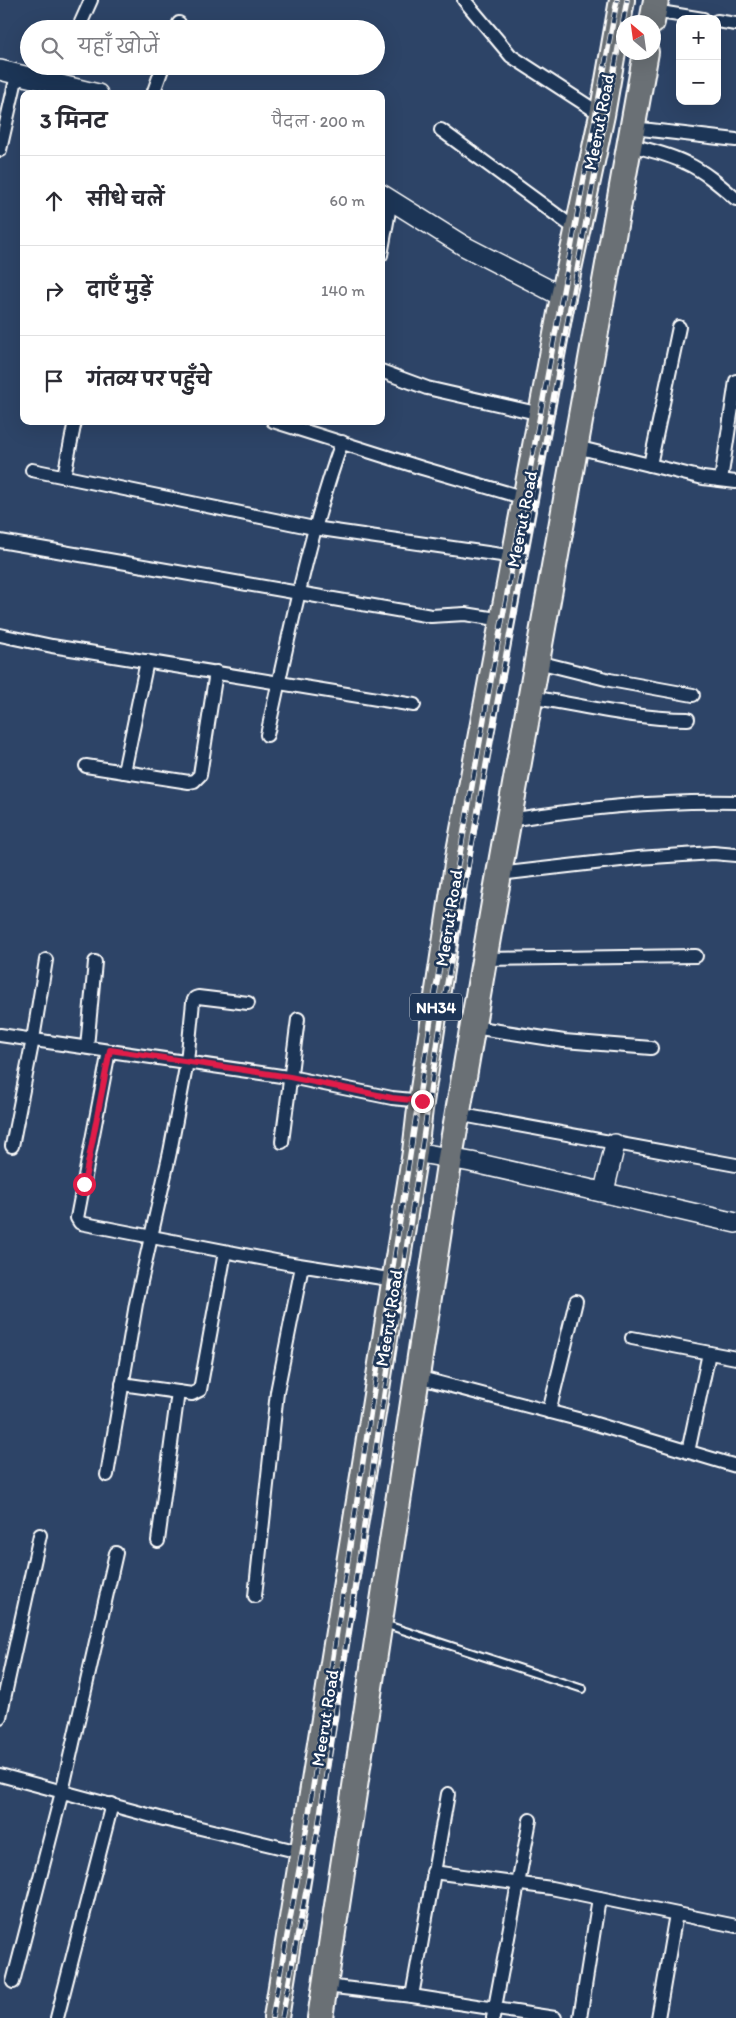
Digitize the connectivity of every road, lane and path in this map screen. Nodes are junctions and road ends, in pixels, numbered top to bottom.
1 (91, 0) edge
2 (464, 0) edge
3 (622, 0) edge
4 (654, 11) edge
5 (678, 15) edge
6 (82, 20) edge
7 (721, 22) edge
8 (736, 24) edge
9 (645, 60) edge
10 (9, 73) edge
11 (59, 75) edge
12 (160, 75) edge
13 (90, 90) edge
14 (154, 90) edge
15 (602, 115) junction
16 (441, 130) dead end
17 (632, 136) junction
18 (736, 140) edge
19 (0, 150) edge
20 (386, 197) edge
21 (736, 199) edge
22 (578, 230) junction
23 (563, 297) junction
24 (679, 327) dead end
25 (385, 372) edge
26 (736, 381) edge
27 (541, 414) junction
28 (74, 425) edge
29 (286, 425) edge
30 (342, 442) junction
31 (576, 447) junction
32 (650, 465) junction
33 (32, 470) dead end
34 (64, 476) junction
35 (721, 480) junction
36 (736, 482) edge
37 (525, 498) junction
38 (314, 528) junction
39 (0, 542) edge
40 (515, 557) junction
41 (298, 594) junction
42 (502, 620) junction
43 (0, 635) edge
44 (147, 661) junction
45 (538, 662) junction
46 (216, 672) junction
47 (279, 682) junction
48 (693, 695) dead end
49 (531, 697) junction
50 (414, 704) dead end
51 (688, 719) dead end
52 (267, 736) dead end
53 (86, 766) dead end
54 (124, 772) junction
55 (736, 802) edge
56 (509, 820) junction
57 (736, 855) edge
58 (498, 874) junction
59 (696, 956) dead end
60 (484, 959) junction
61 (46, 960) dead end
62 (95, 962) dead end
63 (248, 1003) dead end
64 (298, 1019) dead end
65 (472, 1027) junction
66 (0, 1035) edge
67 (33, 1039) junction
68 (87, 1048) junction
69 (651, 1048) dead end
70 (110, 1050) junction
71 (187, 1062) junction
72 (290, 1077) junction
73 (422, 1101) junction
74 (457, 1114) junction
75 (282, 1142) dead end
76 (615, 1144) junction
77 (12, 1146) dead end
78 (416, 1152) junction
79 (450, 1158) junction
80 (736, 1165) edge
81 (604, 1191) junction
82 (736, 1223) edge
83 (151, 1238) junction
84 (225, 1252) junction
85 (302, 1266) junction
86 (395, 1280) junction
87 (576, 1301) dead end
88 (632, 1338) dead end
89 (709, 1353) junction
90 (736, 1358) edge
91 (416, 1377) junction
92 (122, 1384) junction
93 (178, 1392) junction
94 (549, 1412) junction
95 (688, 1452) junction
96 (736, 1466) edge
97 (107, 1475) dead end
98 (40, 1535) dead end
99 (158, 1541) dead end
100 (116, 1553) dead end
101 (255, 1596) dead end
102 (380, 1623) junction
103 (583, 1688) dead end
104 (0, 1717) edge
105 (0, 1775) edge
106 (62, 1792) junction
107 (448, 1794) dead end
108 (112, 1804) junction
109 (530, 1820) dead end
110 (304, 1853) junction
111 (434, 1872) junction
112 (518, 1884) junction
113 (599, 1898) junction
114 (676, 1914) junction
115 (736, 1926) edge
116 (13, 1982) dead end
117 (326, 1986) junction
118 (412, 1996) junction
119 (494, 2014) edge
120 (57, 2018) edge
121 (276, 2018) edge
122 (320, 2018) edge
123 (555, 2018) edge
124 (580, 2018) edge
125 (658, 2018) edge

1 - 6 street
2 - 15 street
3 - 15 highway, Meerut Road / NH34
4 - 5 street
7 - 8 street
9 - 17 highway, Meerut Road / NH34
10 - 19 street
11 - 13 street
12 - 14 street
15 - 22 highway, Meerut Road / NH34
16 - 22 street
17 - 18 street
17 - 21 street
17 - 31 highway, Meerut Road / NH34
20 - 23 street
22 - 23 highway, Meerut Road / NH34
23 - 27 highway, Meerut Road / NH34
24 - 32 street
25 - 27 street
26 - 35 street
27 - 37 highway, Meerut Road / NH34
28 - 34 street
29 - 30 street
30 - 37 street
30 - 38 street
31 - 32 street
31 - 45 highway, Meerut Road / NH34
32 - 35 street
33 - 34 street
34 - 38 street
35 - 36 street
37 - 40 highway, Meerut Road / NH34
38 - 40 street
38 - 41 street
39 - 41 street
40 - 42 highway, Meerut Road / NH34
41 - 42 street
41 - 47 street
42 - 73 highway, Meerut Road / NH34
43 - 44 street
44 - 46 street
44 - 54 street
45 - 48 street
45 - 49 highway, Meerut Road / NH34
46 - 47 street
46 - 54 street
47 - 50 street
47 - 52 street
49 - 51 street
49 - 56 highway, Meerut Road / NH34
53 - 54 street
55 - 56 street
56 - 58 highway, Meerut Road / NH34
57 - 58 street
58 - 60 highway, Meerut Road / NH34
59 - 60 street
60 - 65 highway, Meerut Road / NH34
61 - 67 street
62 - 68 street
63 - 71 street
64 - 72 street
65 - 69 street
65 - 74 highway, Meerut Road / NH34
66 - 67 street
67 - 68 street
67 - 77 street
68 - 70 street
70 - 71 street
70 - 83 street
71 - 72 street
71 - 83 street
72 - 73 street
72 - 75 street
73 - 78 highway, Meerut Road / NH34
74 - 76 street
74 - 79 highway, Meerut Road / NH34
76 - 80 street
76 - 81 street
78 - 79 street
78 - 86 highway, Meerut Road / NH34
79 - 81 street
79 - 91 highway, Meerut Road / NH34
81 - 82 street
83 - 84 street
83 - 92 street
84 - 85 street
84 - 93 street
85 - 86 street
85 - 101 street
86 - 110 highway, Meerut Road / NH34
87 - 94 street
88 - 89 street
89 - 90 street
89 - 95 street
91 - 94 street
91 - 102 highway, Meerut Road / NH34
92 - 93 street
92 - 97 street
93 - 99 street
94 - 95 street
95 - 96 street
98 - 104 street
100 - 106 street
102 - 103 lane
102 - 117 highway, Meerut Road / NH34
105 - 106 street
106 - 108 street
106 - 116 street
107 - 111 street
108 - 110 street
108 - 120 street
109 - 112 street
110 - 121 highway, Meerut Road / NH34
111 - 112 street
111 - 118 street
112 - 113 street
112 - 119 street
113 - 114 street
113 - 124 street
114 - 115 street
114 - 125 street
117 - 118 street
117 - 122 highway, Meerut Road / NH34
118 - 119 street
119 - 123 street

